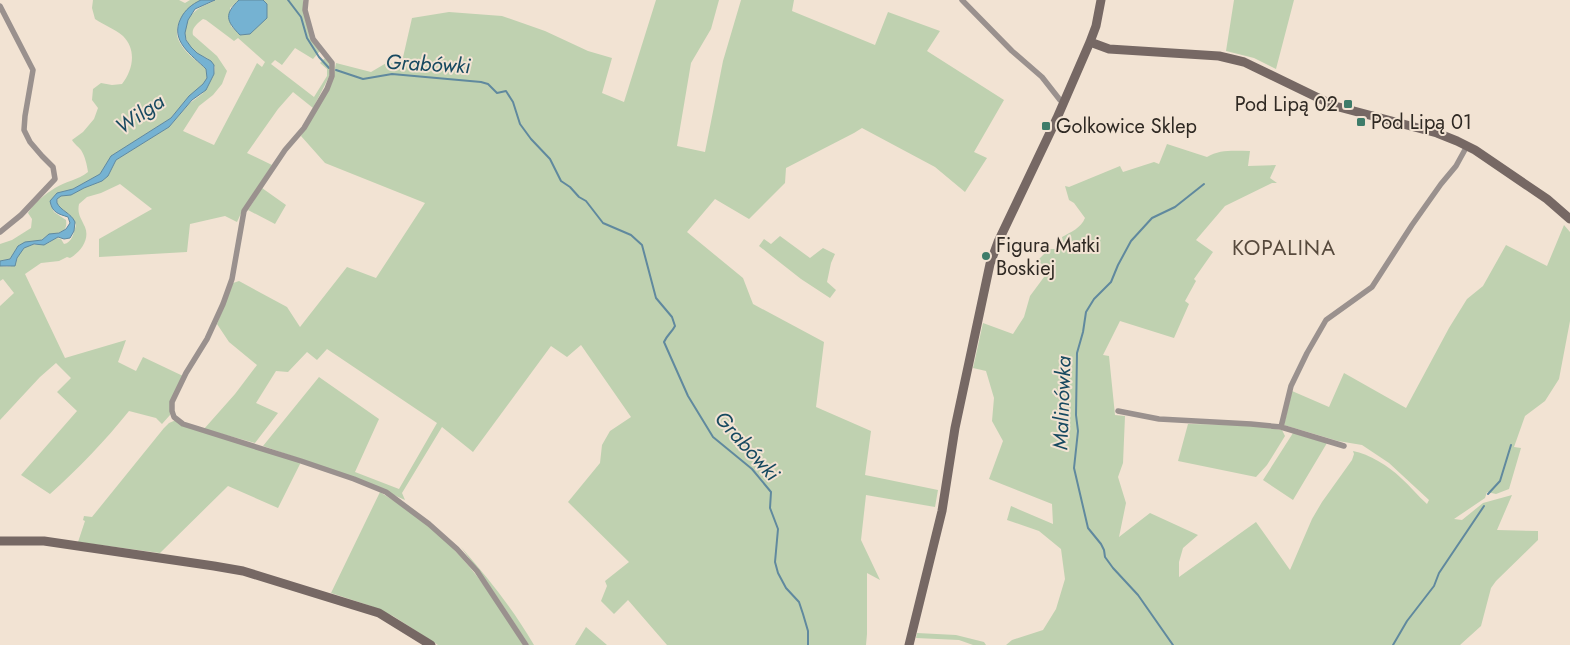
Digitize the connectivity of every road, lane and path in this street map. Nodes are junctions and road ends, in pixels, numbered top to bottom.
1 (306, 0) edge
2 (962, 0) edge
3 (1101, 0) edge
4 (0, 6) edge
5 (1090, 42) junction
6 (1065, 102) junction
7 (1467, 146) junction
8 (1570, 219) edge
9 (0, 232) edge
10 (1118, 411) dead end
11 (1282, 427) junction
12 (1344, 446) dead end
13 (0, 541) edge
14 (431, 645) edge
15 (526, 645) edge
16 (909, 645) edge

1 - 15 street
2 - 6 street
3 - 5 street
4 - 9 street
5 - 6 street
5 - 7 street
6 - 16 street
7 - 8 street
7 - 11 street
10 - 11 street
11 - 12 street
13 - 14 street

